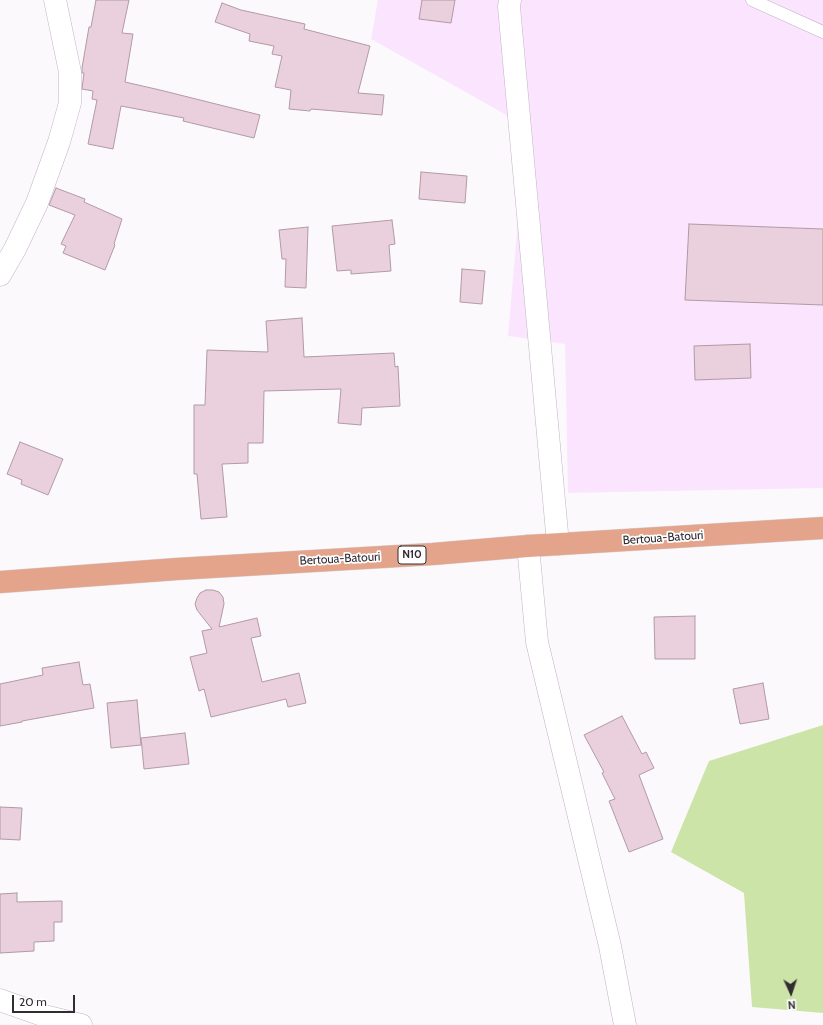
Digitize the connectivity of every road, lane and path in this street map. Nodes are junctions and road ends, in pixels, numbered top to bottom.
1 (56, 0) edge
2 (510, 0) edge
3 (752, 0) edge
4 (823, 32) edge
5 (0, 275) edge
6 (823, 528) edge
7 (558, 544) junction
8 (528, 546) junction
9 (0, 582) edge
10 (0, 1000) edge
11 (81, 1025) edge
12 (625, 1025) edge

1 - 5 street
2 - 7 street
3 - 4 lane
6 - 7 highway, Bertoua-Batouri / N10
7 - 8 highway, Bertoua-Batouri / N10
8 - 9 highway, Bertoua-Batouri / N10
8 - 12 street
10 - 11 street

